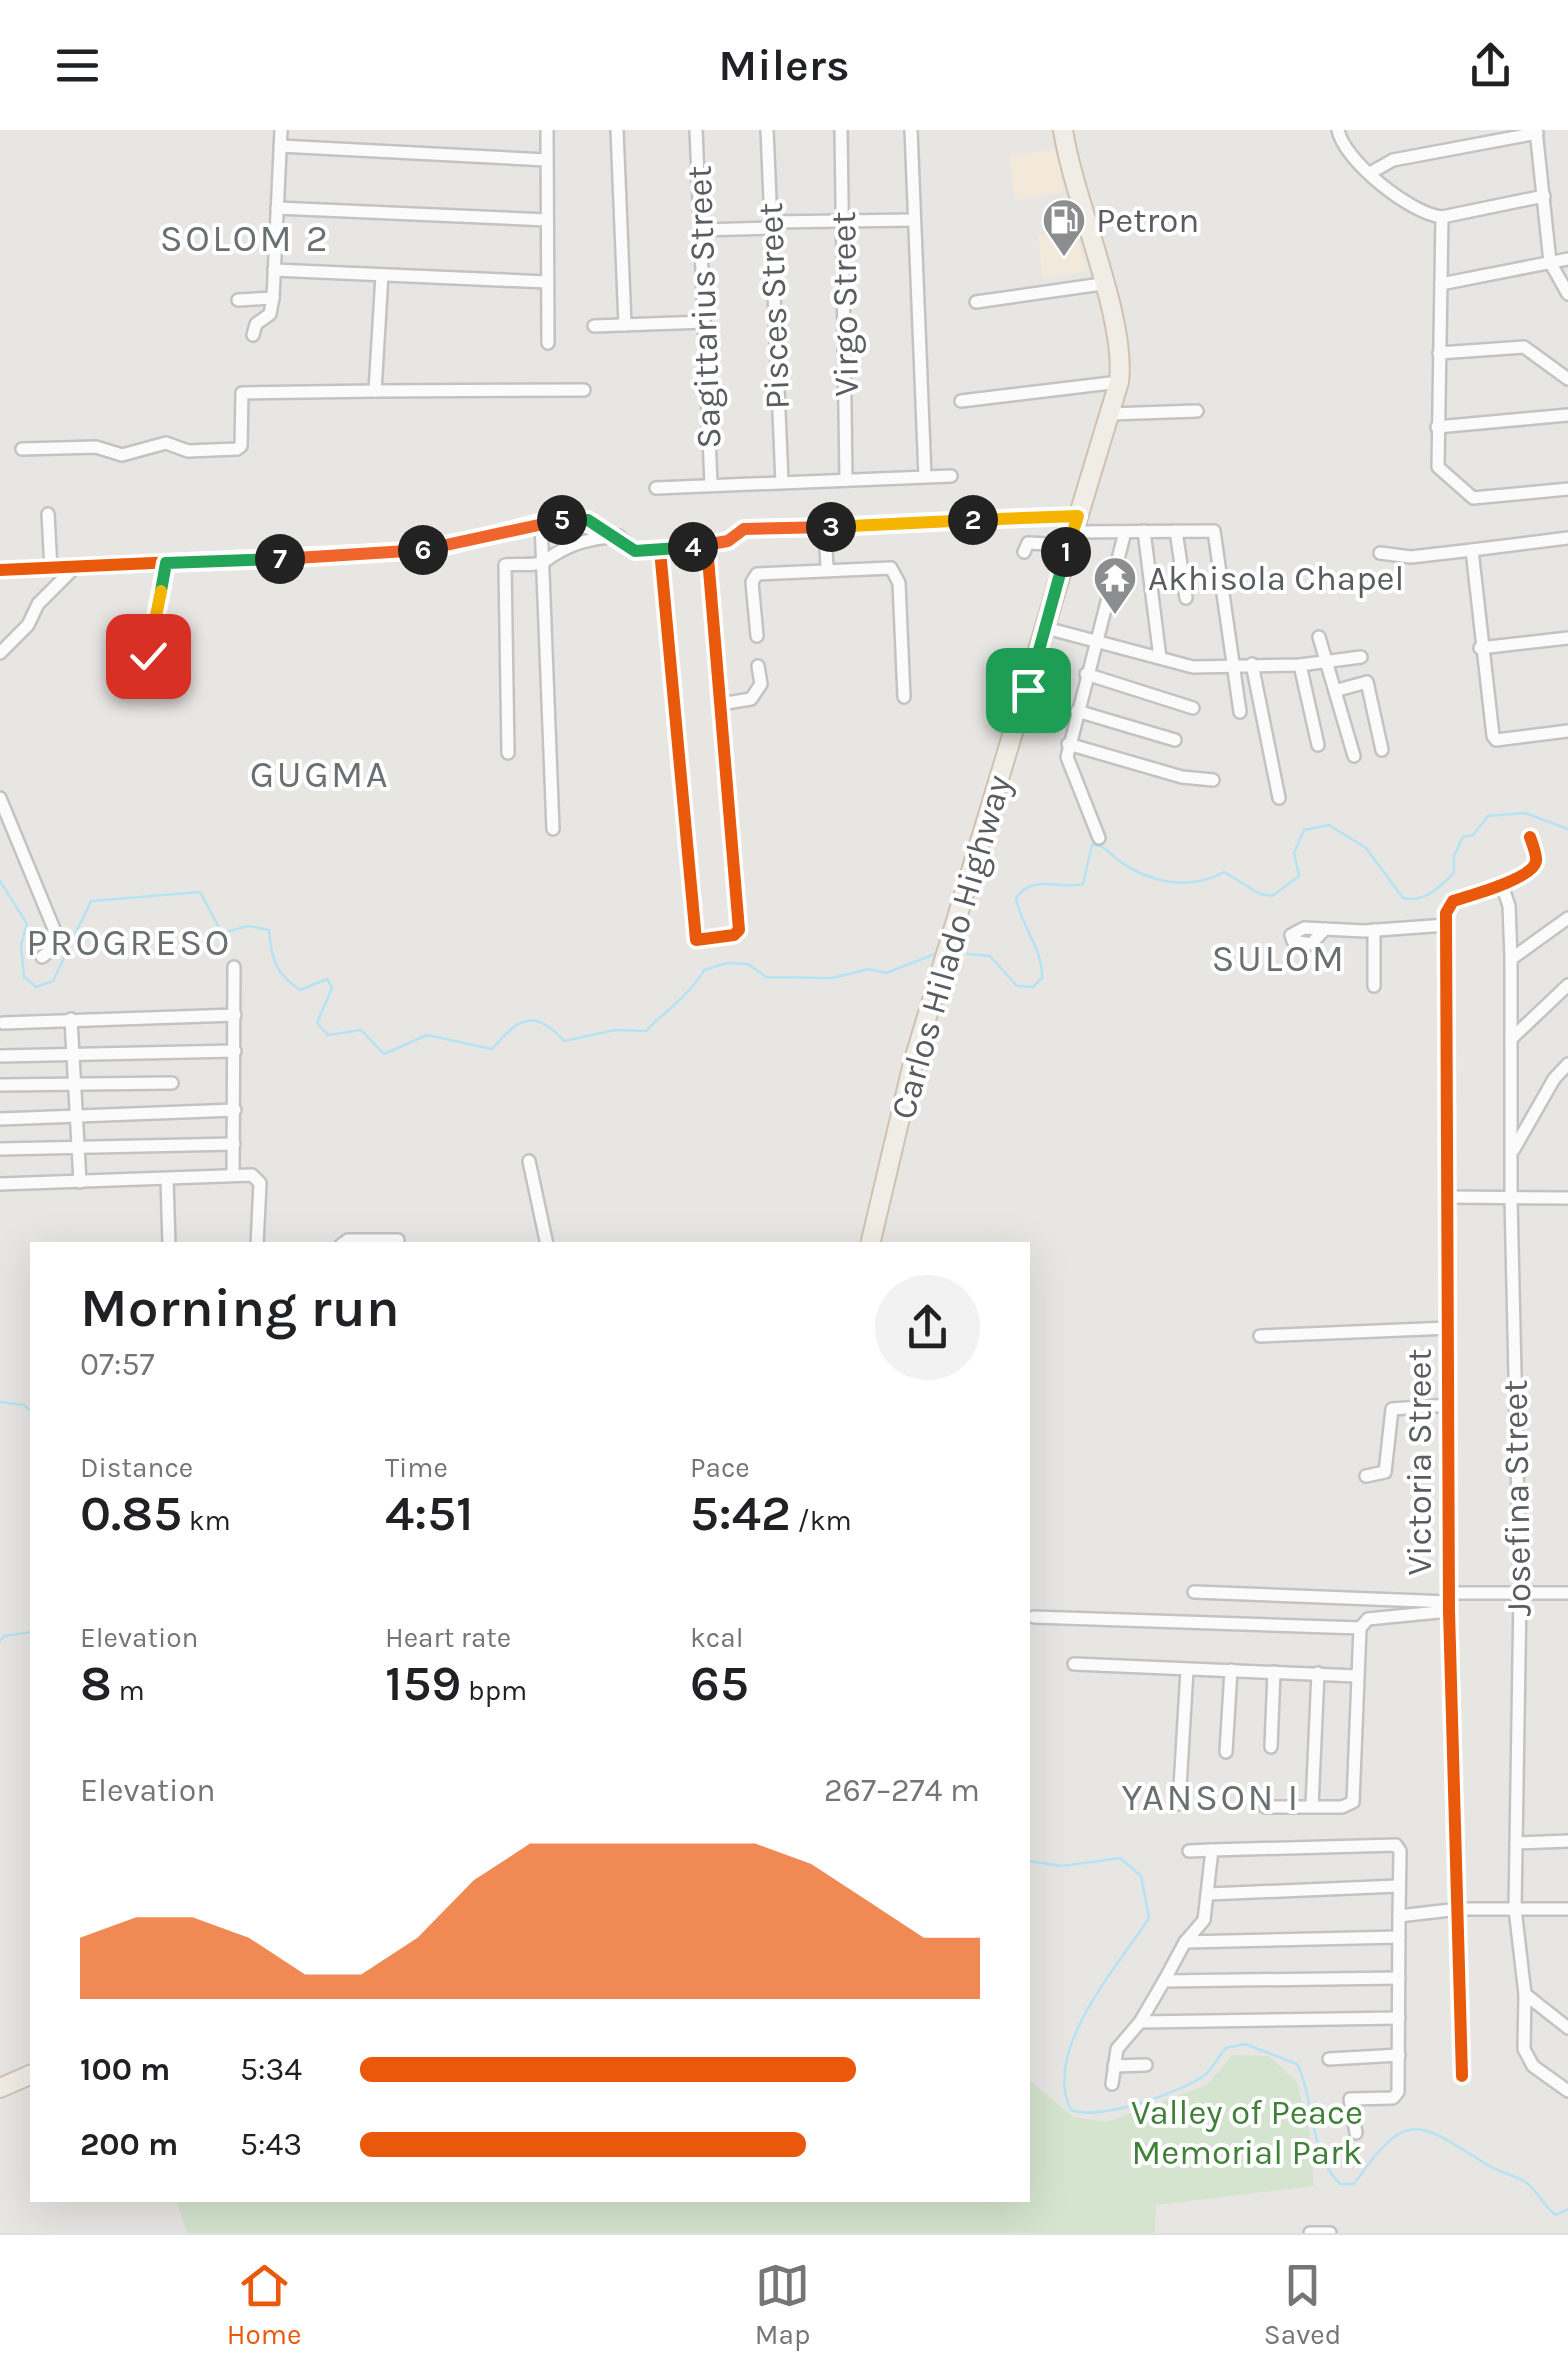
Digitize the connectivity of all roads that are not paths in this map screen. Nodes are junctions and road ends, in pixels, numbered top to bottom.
1 (281, 130) edge
2 (547, 130) edge
3 (617, 130) edge
4 (696, 130) edge
5 (767, 130) edge
6 (841, 130) edge
7 (912, 130) edge
8 (1064, 130) edge
9 (1338, 130) edge
10 (1536, 131) edge
11 (280, 146) junction
12 (546, 160) junction
13 (1370, 173) junction
14 (1544, 196) junction
15 (277, 208) junction
16 (1442, 217) junction
17 (546, 220) junction
18 (844, 220) junction
19 (914, 220) junction
20 (770, 225) junction
21 (700, 230) junction
22 (1568, 259) edge
23 (1550, 262) junction
24 (274, 270) junction
25 (382, 275) junction
26 (548, 282) junction
27 (1102, 284) junction
28 (1440, 284) junction
29 (1568, 294) edge
30 (273, 298) junction
31 (238, 300) dead end
32 (976, 302) dead end
33 (704, 322) junction
34 (594, 326) dead end
35 (625, 326) junction
36 (253, 334) dead end
37 (548, 342) dead end
38 (1440, 354) junction
39 (1568, 379) edge
40 (1118, 382) junction
41 (584, 390) dead end
42 (376, 391) junction
43 (961, 401) dead end
44 (1197, 411) dead end
45 (1110, 414) junction
46 (1568, 415) edge
47 (1437, 427) junction
48 (22, 449) dead end
49 (925, 476) junction
50 (952, 476) dead end
51 (846, 479) junction
52 (782, 482) junction
53 (711, 484) junction
54 (656, 488) dead end
55 (1568, 489) edge
56 (48, 514) dead end
57 (541, 522) junction
58 (826, 527) junction
59 (1176, 530) junction
60 (1072, 531) junction
61 (1144, 531) junction
62 (1126, 532) junction
63 (614, 537) junction
64 (1568, 538) edge
65 (707, 546) junction
66 (660, 550) junction
67 (1472, 550) junction
68 (1024, 552) dead end
69 (1380, 553) dead end
70 (166, 563) junction
71 (543, 563) junction
72 (76, 566) junction
73 (51, 568) junction
74 (827, 568) junction
75 (0, 570) edge
76 (1186, 598) dead end
77 (1046, 628) junction
78 (756, 636) dead end
79 (1318, 637) dead end
80 (1568, 638) edge
81 (1097, 641) junction
82 (1480, 648) junction
83 (0, 653) edge
84 (148, 656) dead end
85 (1361, 657) dead end
86 (1160, 658) junction
87 (1326, 662) junction
88 (1252, 664) junction
89 (1234, 665) junction
90 (1300, 665) junction
91 (758, 666) dead end
92 (1086, 674) junction
93 (1338, 690) junction
94 (904, 697) dead end
95 (720, 704) junction
96 (1192, 708) dead end
97 (1077, 712) junction
98 (1240, 712) dead end
99 (1568, 731) edge
100 (1175, 740) dead end
101 (1068, 744) junction
102 (1318, 744) dead end
103 (1382, 750) dead end
104 (508, 753) dead end
105 (1354, 756) dead end
106 (1213, 780) dead end
107 (0, 798) edge
108 (1279, 798) dead end
109 (553, 830) dead end
110 (1530, 836) dead end
111 (1099, 838) dead end
112 (1502, 885) junction
113 (1568, 918) edge
114 (1446, 925) junction
115 (1325, 929) dead end
116 (1374, 930) junction
117 (42, 957) dead end
118 (1511, 959) junction
119 (234, 967) dead end
120 (1568, 985) edge
121 (1374, 986) dead end
122 (235, 1015) junction
123 (71, 1019) junction
124 (3, 1023) dead end
125 (1511, 1039) junction
126 (236, 1050) junction
127 (73, 1052) junction
128 (0, 1056) edge
129 (1568, 1064) edge
130 (172, 1083) dead end
131 (0, 1085) edge
132 (74, 1086) junction
133 (235, 1110) junction
134 (0, 1118) edge
135 (77, 1118) junction
136 (234, 1144) junction
137 (78, 1147) junction
138 (0, 1149) edge
139 (1512, 1153) junction
140 (529, 1161) dead end
141 (233, 1175) junction
142 (167, 1178) junction
143 (80, 1182) junction
144 (0, 1184) edge
145 (1448, 1197) junction
146 (1568, 1198) edge
147 (1510, 1199) junction
148 (398, 1240) dead end
149 (170, 1242) edge
150 (257, 1242) edge
151 (346, 1242) edge
152 (545, 1242) edge
153 (871, 1242) edge
154 (1448, 1328) junction
155 (1260, 1336) dead end
156 (1449, 1405) junction
157 (1366, 1476) dead end
158 (1194, 1592) dead end
159 (1520, 1594) junction
160 (1568, 1594) edge
161 (1449, 1602) junction
162 (1034, 1617) dead end
163 (1360, 1628) junction
164 (1074, 1664) dead end
165 (1187, 1670) junction
166 (1230, 1670) junction
167 (1274, 1672) junction
168 (1318, 1674) junction
169 (1356, 1676) junction
170 (1271, 1747) dead end
171 (1226, 1752) dead end
172 (1178, 1804) dead end
173 (1312, 1806) junction
174 (1264, 1807) dead end
175 (1568, 1841) edge
176 (1516, 1843) junction
177 (1212, 1850) junction
178 (1190, 1851) dead end
179 (1398, 1886) junction
180 (1209, 1894) junction
181 (1515, 1909) junction
182 (1568, 1909) edge
183 (1460, 1910) junction
184 (1398, 1916) junction
185 (1399, 1937) junction
186 (1185, 1942) junction
187 (1399, 1978) junction
188 (1164, 1981) junction
189 (1526, 1994) junction
190 (1398, 2018) junction
191 (1140, 2022) junction
192 (1568, 2028) edge
193 (1400, 2055) junction
194 (1329, 2059) dead end
195 (1146, 2065) dead end
196 (1114, 2066) junction
197 (30, 2075) edge
198 (1462, 2076) dead end
199 (1112, 2084) dead end
200 (0, 2088) edge
201 (1568, 2091) edge
202 (1356, 2133) dead end
203 (1310, 2233) edge
204 (1330, 2233) edge

1 - 11 street
2 - 12 street
3 - 35 street
4 - 21 street, Sagittarius Street
5 - 20 street, Pisces Street
6 - 18 street, Virgo Street
7 - 19 street
8 - 27 main road, Carlos Hilado Highway
9 - 13 street
10 - 13 street
10 - 14 street
11 - 12 street
11 - 15 street
12 - 17 street
13 - 16 street
14 - 16 street
14 - 23 street
15 - 17 street
15 - 24 street
16 - 28 street
17 - 26 street
18 - 19 street
18 - 20 street
18 - 51 street, Virgo Street
19 - 49 street
20 - 21 street
20 - 52 street, Pisces Street
21 - 33 street, Sagittarius Street
22 - 23 street
23 - 28 street
23 - 29 street
24 - 25 street
24 - 30 street
25 - 26 street
25 - 42 street
26 - 37 street
27 - 32 street
27 - 40 main road, Carlos Hilado Highway
28 - 38 street
30 - 31 street
30 - 36 street
33 - 35 street
33 - 53 street, Sagittarius Street
34 - 35 street
38 - 39 street
38 - 47 street
40 - 43 street
40 - 45 main road, Carlos Hilado Highway
41 - 42 street
42 - 48 street
44 - 45 street
45 - 60 main road, Carlos Hilado Highway
46 - 47 street
47 - 55 street
49 - 50 street
49 - 51 street
51 - 52 street
52 - 53 street
53 - 54 street
56 - 73 street
57 - 63 street
57 - 70 street
57 - 71 street
58 - 60 street
58 - 65 street
58 - 74 street
59 - 61 street
59 - 76 street
59 - 89 street
60 - 62 street
60 - 68 street
60 - 77 main road, Carlos Hilado Highway
61 - 62 street
61 - 86 street
62 - 81 street
63 - 66 street
63 - 71 street
64 - 67 street
65 - 66 street
65 - 95 street
66 - 95 street
67 - 69 street
67 - 82 street
70 - 72 street
70 - 84 street
71 - 104 street
71 - 109 street
72 - 73 street
72 - 83 street
73 - 75 street
74 - 78 street
74 - 94 street
77 - 81 street
77 - 153 main road, Carlos Hilado Highway
79 - 87 street
80 - 82 street
81 - 86 street
81 - 92 street
82 - 99 street
85 - 87 street
86 - 89 street
87 - 90 street
87 - 93 street
88 - 89 street
88 - 90 street
88 - 108 street
89 - 98 street
90 - 102 street
91 - 95 street
92 - 96 street
92 - 97 street
93 - 103 street
93 - 105 street
97 - 100 street
97 - 101 street
101 - 106 street
101 - 111 street
107 - 117 street
110 - 112 street
112 - 114 street
112 - 118 street, Josefina Street
113 - 118 street
114 - 116 street
114 - 145 street, Victoria Street
115 - 116 street
116 - 121 street
118 - 125 street, Josefina Street
119 - 122 street
120 - 125 street
122 - 123 street
122 - 126 street
123 - 124 street
123 - 127 street
125 - 139 street, Josefina Street
126 - 127 street
126 - 133 street
127 - 128 street
127 - 132 street
129 - 139 street
130 - 132 street
131 - 132 street
132 - 135 street
133 - 135 street
133 - 136 street
134 - 135 street
135 - 137 street
136 - 137 street
136 - 141 street
137 - 138 street
137 - 143 street
139 - 147 street, Josefina Street
140 - 152 street
141 - 142 street
141 - 150 street
142 - 143 street
142 - 149 street
143 - 144 street
145 - 147 street
145 - 154 street, Victoria Street
146 - 147 street
147 - 159 street, Josefina Street
148 - 151 street
154 - 155 street
154 - 156 street, Victoria Street
156 - 157 street
156 - 161 street, Victoria Street
158 - 161 street
159 - 160 street
159 - 161 street
159 - 176 street, Josefina Street
161 - 163 street
161 - 183 street, Victoria Street
162 - 163 street
163 - 169 street
164 - 165 street
165 - 166 street
165 - 172 street
166 - 167 street
166 - 171 street
167 - 168 street
167 - 170 street
168 - 169 street
168 - 173 street
169 - 173 street
173 - 174 street
175 - 176 street
176 - 181 street, Josefina Street
177 - 178 street
177 - 179 street
177 - 180 street
179 - 180 street
179 - 184 street
180 - 186 street
181 - 182 street
181 - 183 street
181 - 189 street, Josefina Street
183 - 184 street
183 - 198 street, Victoria Street
184 - 185 street
185 - 186 street
185 - 187 street
186 - 188 street
187 - 188 street
187 - 190 street
188 - 191 street
189 - 192 street
189 - 201 street, Josefina Street
190 - 191 street
190 - 193 street
191 - 196 street
193 - 194 street
193 - 202 street
195 - 196 street
196 - 199 street
197 - 200 main road
203 - 204 street

